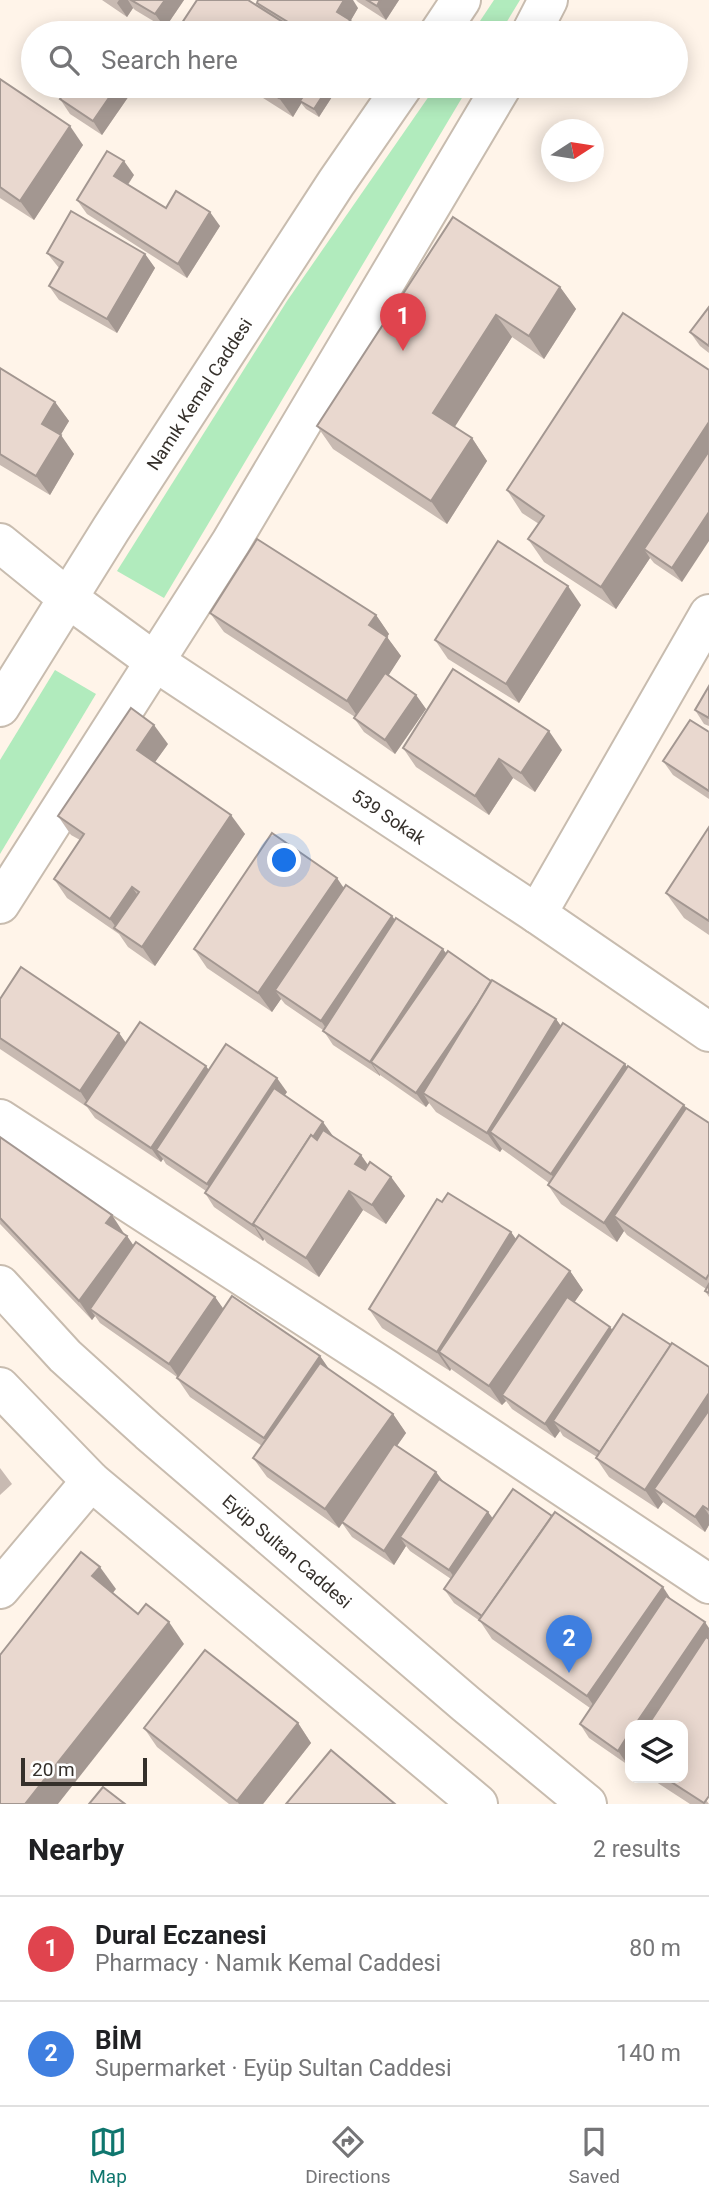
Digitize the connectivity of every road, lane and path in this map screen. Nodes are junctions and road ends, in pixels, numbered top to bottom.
1 (461, 0) edge
2 (548, 0) edge
3 (447, 21) edge
4 (537, 21) edge
5 (395, 98) edge
6 (495, 98) edge
7 (0, 543) edge
8 (69, 599) junction
9 (709, 614) edge
10 (155, 661) junction
11 (0, 707) edge
12 (0, 904) edge
13 (537, 914) junction
14 (709, 1032) edge
15 (0, 1119) edge
16 (0, 1285) edge
17 (0, 1387) edge
18 (91, 1482) junction
19 (709, 1584) edge
20 (0, 1589) edge
21 (478, 1804) edge
22 (587, 1804) edge

1 - 3 street
2 - 4 street
5 - 8 street, Namık Kemal Caddesi
6 - 10 street
7 - 8 street, 539 Sokak
8 - 10 street, 539 Sokak
8 - 11 street, Namık Kemal Caddesi
9 - 13 street
10 - 12 street
10 - 13 street, 539 Sokak
13 - 14 street, 539 Sokak
15 - 19 street
16 - 22 street, Eyüp Sultan Caddesi
17 - 18 street
18 - 20 street
18 - 21 street

